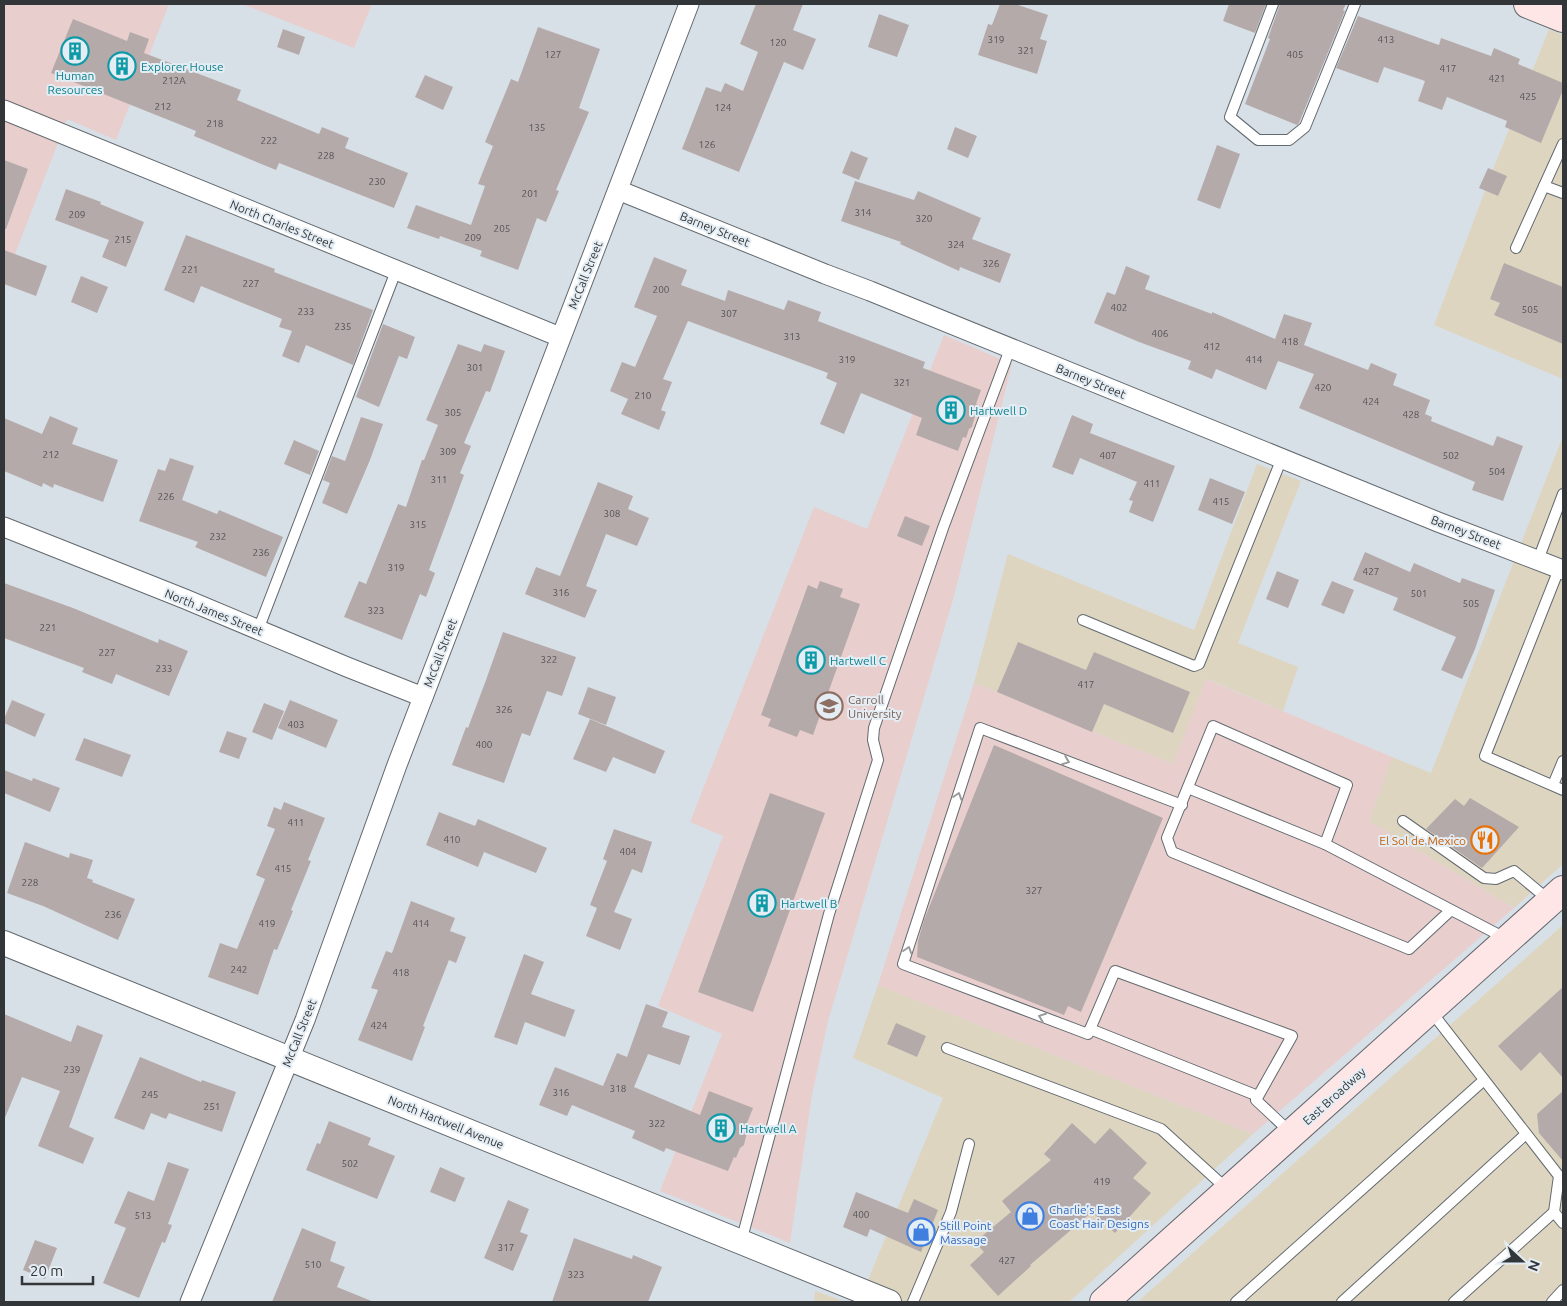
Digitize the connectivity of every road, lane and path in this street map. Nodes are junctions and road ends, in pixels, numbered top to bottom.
1 (689, 4) edge
2 (1273, 4) edge
3 (1355, 4) edge
4 (1528, 4) edge
5 (1563, 18) edge
6 (4, 110) edge
7 (1563, 144) edge
8 (1544, 186) junction
9 (618, 190) junction
10 (1563, 194) edge
11 (1516, 248) dead end
12 (396, 271) junction
13 (560, 337) junction
14 (1010, 349) junction
15 (1282, 458) junction
16 (1563, 494) edge
17 (4, 528) edge
18 (1538, 560) junction
19 (1561, 569) edge
20 (1083, 620) dead end
21 (258, 630) junction
22 (423, 697) junction
23 (1563, 761) edge
24 (1553, 785) junction
25 (1188, 788) junction
26 (1563, 790) edge
27 (1182, 805) junction
28 (1403, 822) dead end
29 (1325, 844) junction
30 (1557, 896) edge
31 (1451, 910) junction
32 (1508, 940) junction
33 (4, 943) edge
34 (1430, 1010) junction
35 (1089, 1031) junction
36 (947, 1048) dead end
37 (289, 1058) junction
38 (1484, 1080) junction
39 (1258, 1096) junction
40 (1292, 1134) junction
41 (1526, 1134) junction
42 (969, 1144) dead end
43 (1229, 1190) junction
44 (1554, 1212) junction
45 (1563, 1223) edge
46 (741, 1242) junction
47 (1131, 1278) junction
48 (1563, 1290) edge
49 (190, 1302) edge
50 (889, 1302) edge
51 (913, 1302) edge
52 (1104, 1302) edge
53 (1118, 1302) edge
54 (1236, 1302) edge
55 (1342, 1302) edge
56 (1454, 1302) edge
57 (1552, 1302) edge

1 - 9 street, McCall Street
2 - 3 lane
4 - 5 main road
6 - 12 street, North Charles Street
7 - 8 lane
8 - 10 lane
8 - 11 lane
9 - 13 street, McCall Street
9 - 14 street, Barney Street
12 - 13 street, North Charles Street
12 - 21 lane
13 - 22 street, McCall Street
14 - 15 street, Barney Street
14 - 46 lane
15 - 18 street, Barney Street
15 - 20 lane
16 - 18 lane
17 - 21 street, North James Street
18 - 19 street, Barney Street
19 - 24 lane
21 - 22 street, North James Street
22 - 37 street, McCall Street
23 - 24 lane
24 - 26 lane
25 - 27 lane
25 - 29 lane
25 - 29 lane
27 - 31 lane
35 -> 27 lane
28 - 30 lane
29 - 31 lane
30 - 32 main road, East Broadway
31 - 32 lane
32 - 34 main road, East Broadway
33 - 37 street, North Hartwell Avenue
34 - 38 lane
34 - 40 main road, East Broadway
35 - 39 lane
35 - 39 lane
36 - 43 lane
37 - 46 street, North Hartwell Avenue
37 - 49 street, McCall Street
38 - 41 lane
38 - 54 lane
39 - 40 lane
40 - 43 main road, East Broadway
41 - 44 lane
41 - 55 lane
42 - 51 lane
43 - 47 main road, East Broadway
44 - 45 lane
44 - 56 lane
46 - 50 street, North Hartwell Avenue
47 - 52 main road, East Broadway
47 - 53 main road
48 - 57 lane

